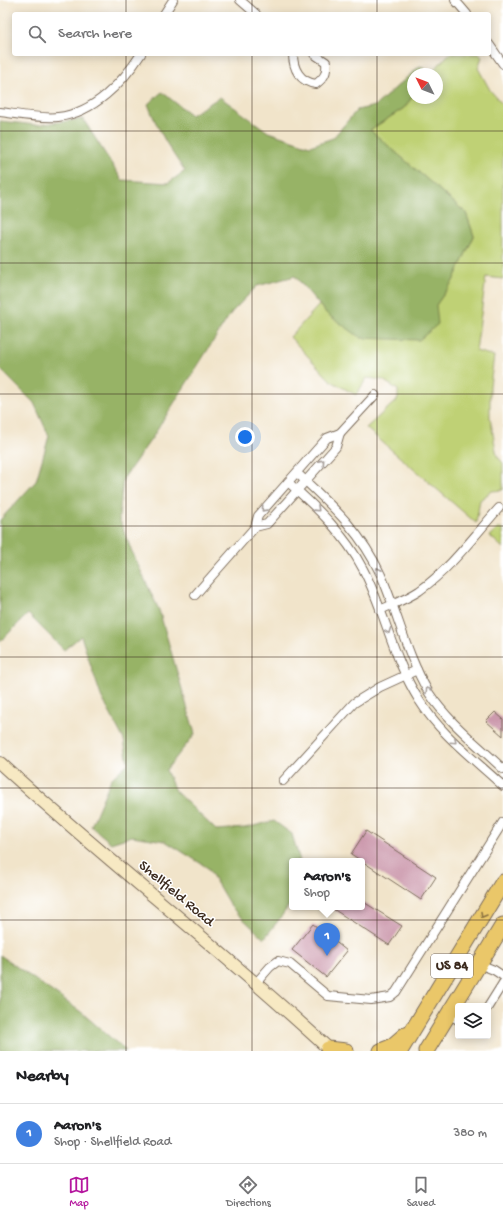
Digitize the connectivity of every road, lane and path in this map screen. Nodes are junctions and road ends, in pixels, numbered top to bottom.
1 (173, 0) edge
2 (240, 0) edge
3 (455, 0) edge
4 (165, 12) edge
5 (254, 12) edge
6 (465, 12) edge
7 (491, 47) edge
8 (140, 56) edge
9 (293, 56) edge
10 (317, 56) edge
11 (503, 64) edge
12 (0, 112) edge
13 (375, 395) dead end
14 (340, 433) junction
15 (297, 473) junction
16 (305, 481) junction
17 (288, 482) junction
18 (297, 490) junction
19 (499, 508) dead end
20 (255, 527) junction
21 (194, 595) dead end
22 (392, 605) junction
23 (380, 610) junction
24 (417, 670) junction
25 (405, 675) junction
26 (0, 763) edge
27 (503, 769) edge
28 (283, 781) dead end
29 (503, 786) edge
30 (503, 822) edge
31 (503, 882) edge
32 (503, 925) edge
33 (472, 932) junction
34 (490, 946) junction
35 (479, 964) junction
36 (494, 970) junction
37 (503, 976) edge
38 (256, 983) junction
39 (503, 983) edge
40 (490, 1003) edge
41 (453, 1017) edge
42 (414, 1028) junction
43 (330, 1050) edge
44 (346, 1051) edge
45 (381, 1051) edge
46 (400, 1051) edge
47 (426, 1051) edge

1 - 4 street
2 - 5 street
3 - 6 street
7 - 11 street
8 - 12 street
9 - 10 street
13 - 14 street
14 - 15 street
16 -> 14 street
15 - 16 street
15 - 17 street
16 - 18 street
22 -> 16 street
17 - 18 street
17 -> 20 street
18 - 20 street
18 -> 23 street
19 - 22 street
20 - 21 street
22 - 23 street
22 - 24 street
23 -> 25 street
24 - 25 street
27 -> 24 street
25 - 28 street
25 -> 29 street
26 - 38 street, Shellfield Road
30 - 38 street
31 -> 33 highway, US 84
32 - 34 highway, US 84
33 - 35 highway
33 - 42 highway, US 84
34 - 35 highway, US 84
34 - 36 street
35 - 36 street
35 - 41 highway, US 84
36 - 37 street
38 - 43 street, Shellfield Road
39 - 40 street
41 - 47 highway, US 84
42 - 45 highway
42 - 46 highway, US 84
43 - 44 highway

